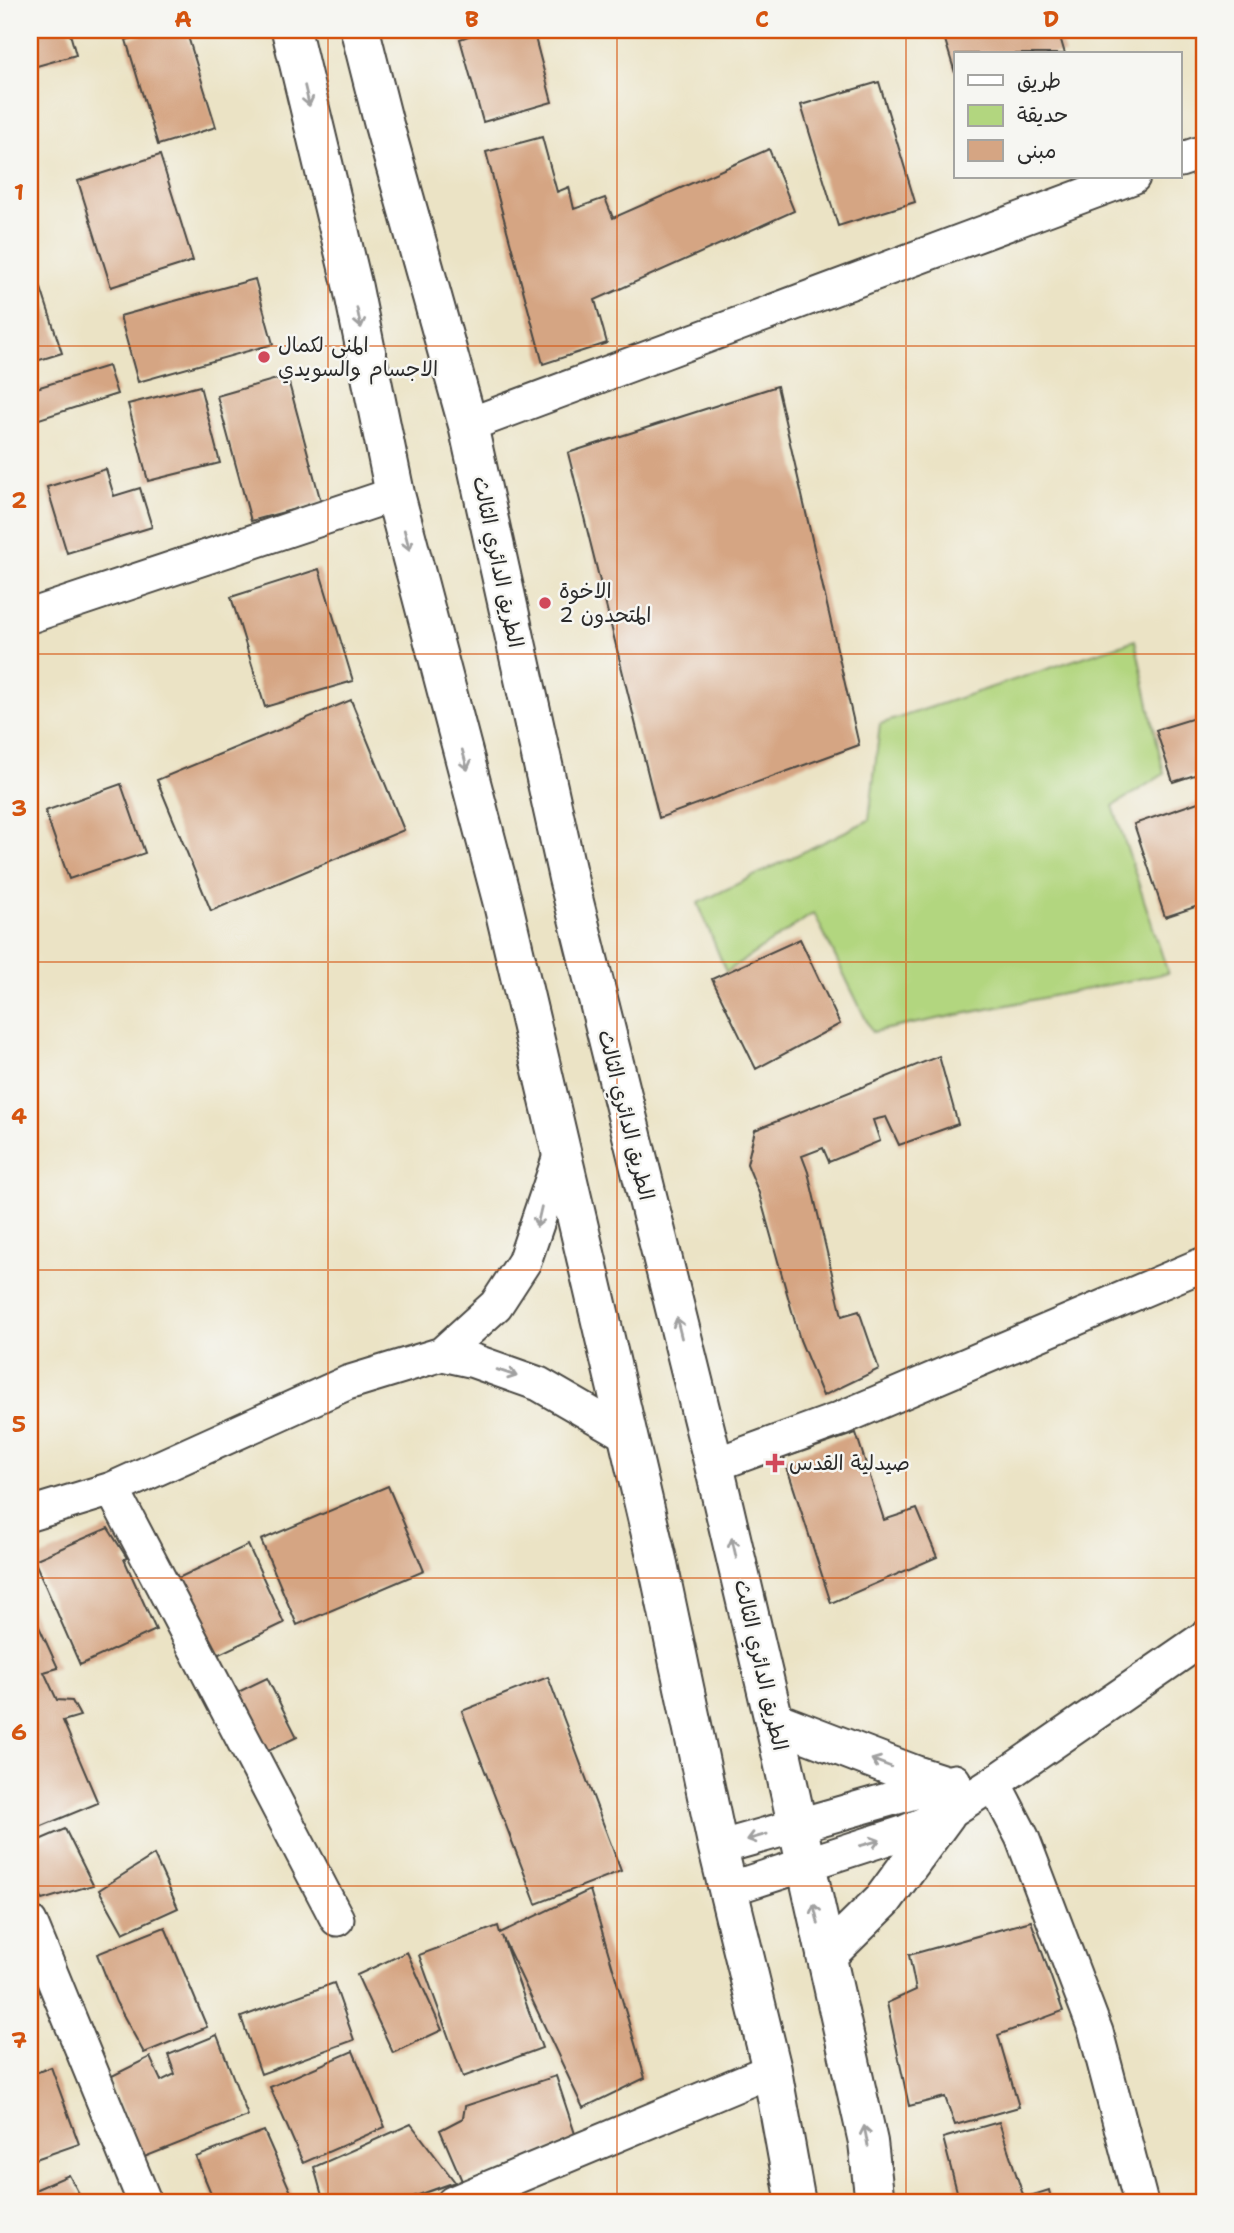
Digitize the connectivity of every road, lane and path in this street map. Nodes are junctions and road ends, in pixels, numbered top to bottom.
1 (291, 30) edge
2 (360, 30) edge
3 (1204, 152) edge
4 (1182, 159) edge
5 (1130, 178) edge
6 (468, 425) junction
7 (395, 494) junction
8 (30, 617) edge
9 (561, 1153) junction
10 (1204, 1264) edge
11 (442, 1354) junction
12 (627, 1435) junction
13 (714, 1465) junction
14 (112, 1489) junction
15 (30, 1514) edge
16 (1204, 1638) edge
17 (774, 1721) junction
18 (1033, 1755) junction
19 (994, 1783) junction
20 (946, 1799) junction
21 (796, 1826) junction
22 (718, 1848) junction
23 (806, 1865) junction
24 (729, 1889) junction
25 (337, 1919) dead end
26 (30, 1923) edge
27 (826, 1956) junction
28 (772, 2070) junction
29 (145, 2203) edge
30 (453, 2203) edge
31 (796, 2203) edge
32 (875, 2203) edge
33 (1141, 2203) edge

1 -> 7 main road
2 - 6 main road, الطريق الدائري الثالث
3 - 4 street
5 - 6 street
13 -> 6 main road, الطريق الدائري الثالث
7 - 8 street
7 -> 9 main road
9 -> 11 street
9 - 12 main road
10 - 13 street
11 -> 12 street
11 - 14 street
12 - 22 main road
17 -> 13 main road, الطريق الدائري الثالث
14 - 15 street
14 - 25 street
16 - 18 street
20 -> 17 main road
17 - 21 main road, الطريق الدائري الثالث
18 - 19 street
18 - 20 street
19 - 20 street
19 - 33 street
20 - 21 street
23 -> 20 street
20 - 27 main road
21 -> 22 street
21 - 23 main road, الطريق الدائري الثالث
22 - 24 main road
23 - 24 street
27 -> 23 main road, الطريق الدائري الثالث
24 - 28 main road
26 - 29 street
32 -> 27 main road, الطريق الدائري الثالث
28 - 30 street
28 - 31 main road

